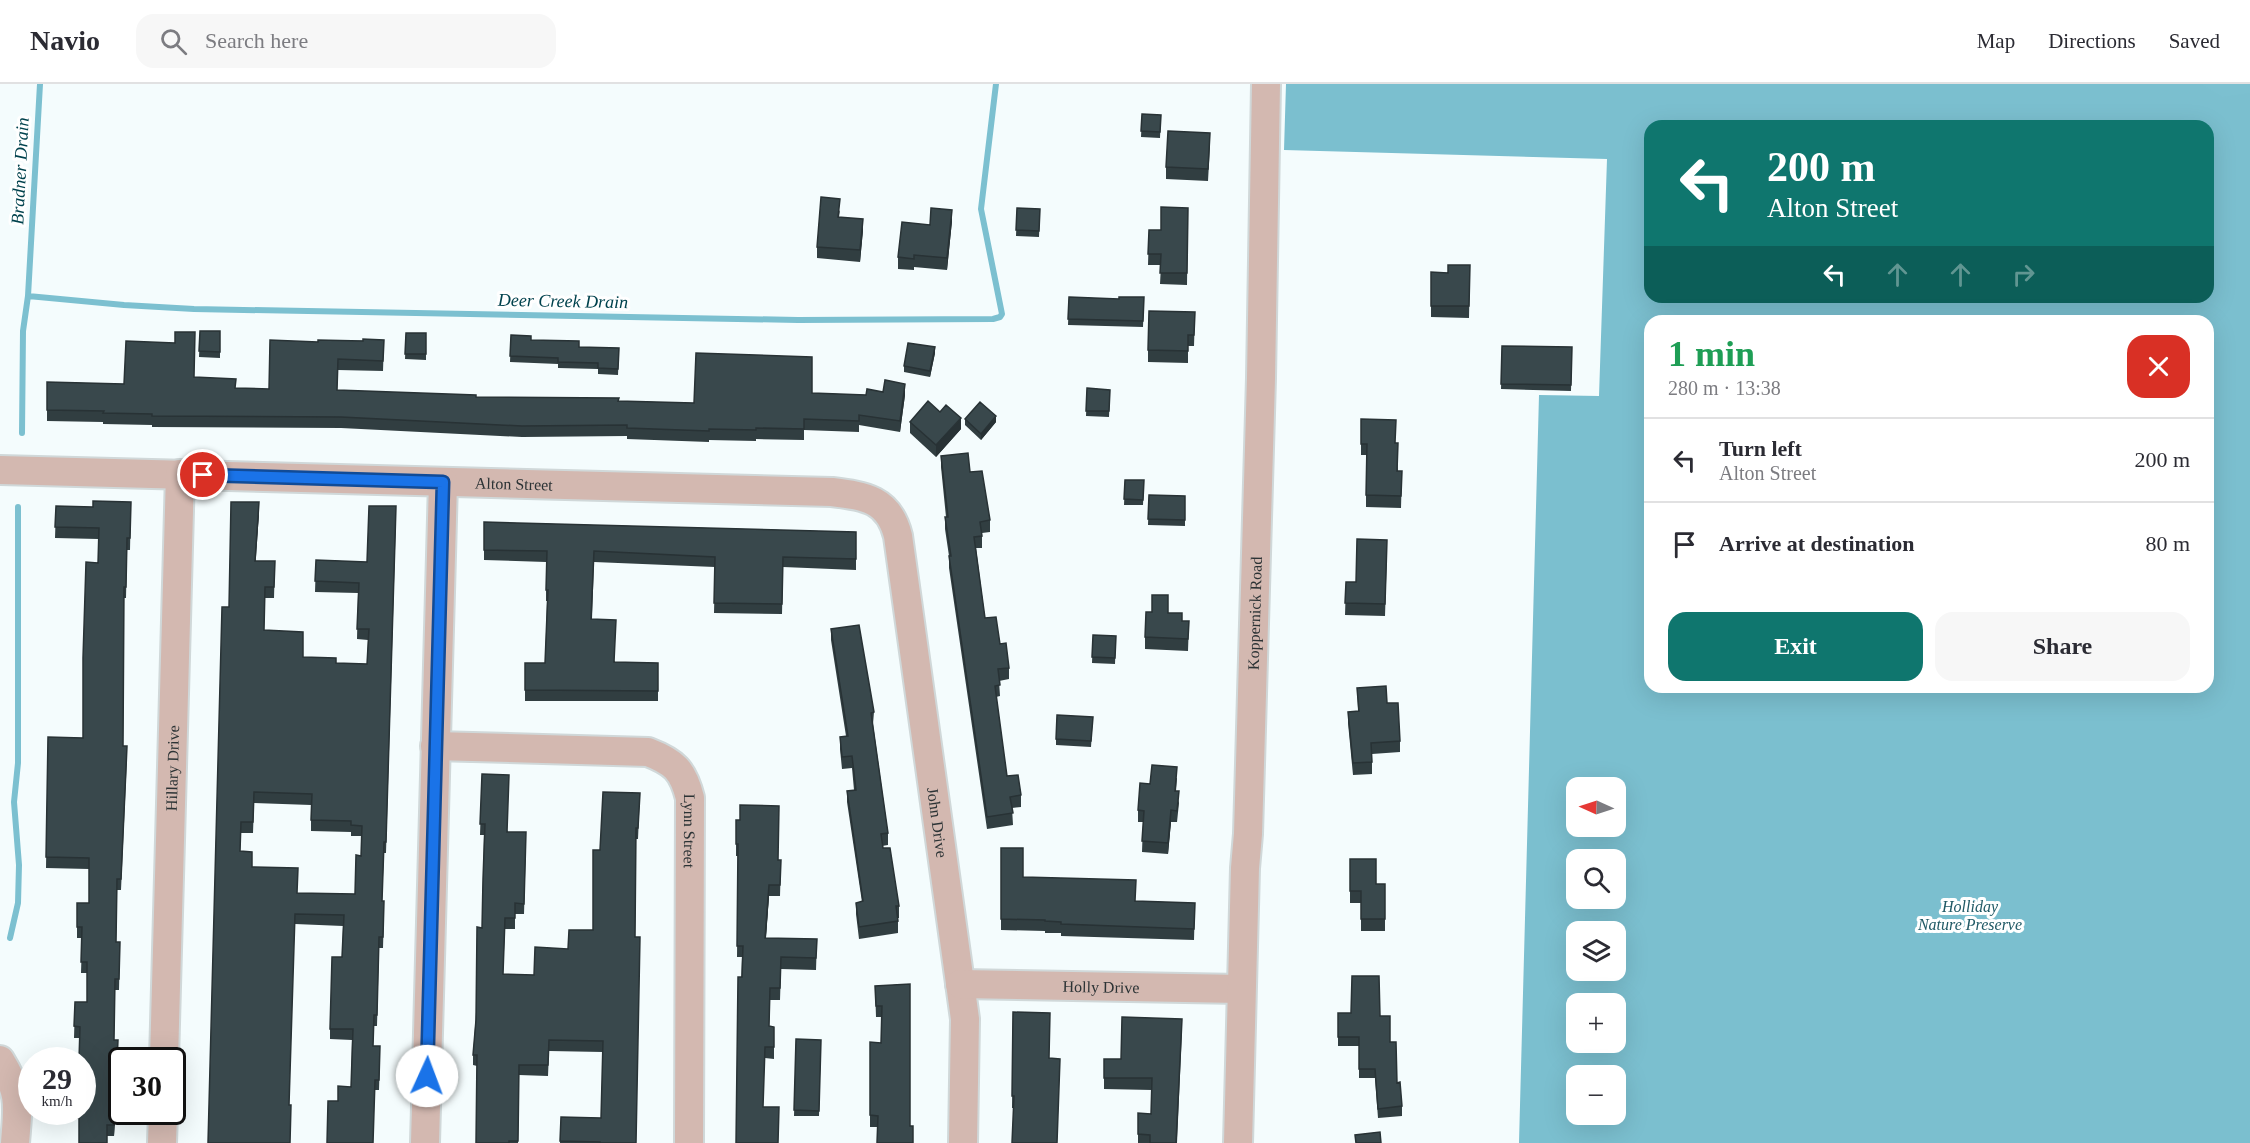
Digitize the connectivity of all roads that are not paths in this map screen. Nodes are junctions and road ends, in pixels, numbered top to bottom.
1 (1266, 84) edge
2 (0, 470) edge
3 (180, 474) junction
4 (443, 482) junction
5 (881, 506) joint
6 (435, 746) junction
7 (960, 984) junction
8 (1241, 989) junction
9 (164, 1047) edge
10 (0, 1060) edge
11 (163, 1125) edge
12 (15, 1143) edge
13 (162, 1143) edge
14 (425, 1143) edge
15 (688, 1143) edge
16 (963, 1143) edge
17 (1238, 1143) edge

1 - 8 street, Koppernick Road
2 - 3 street, Alton Street
3 - 4 street, Alton Street
3 - 9 street, Hillary Drive
4 - 5 street, Alton Street
4 - 6 street
5 - 7 street, John Drive
6 - 14 street
6 - 15 street, Lynn Street
7 - 8 street, Holly Drive
7 - 16 street, John Drive
8 - 17 street, Koppernick Road
10 - 12 street
11 - 13 street

